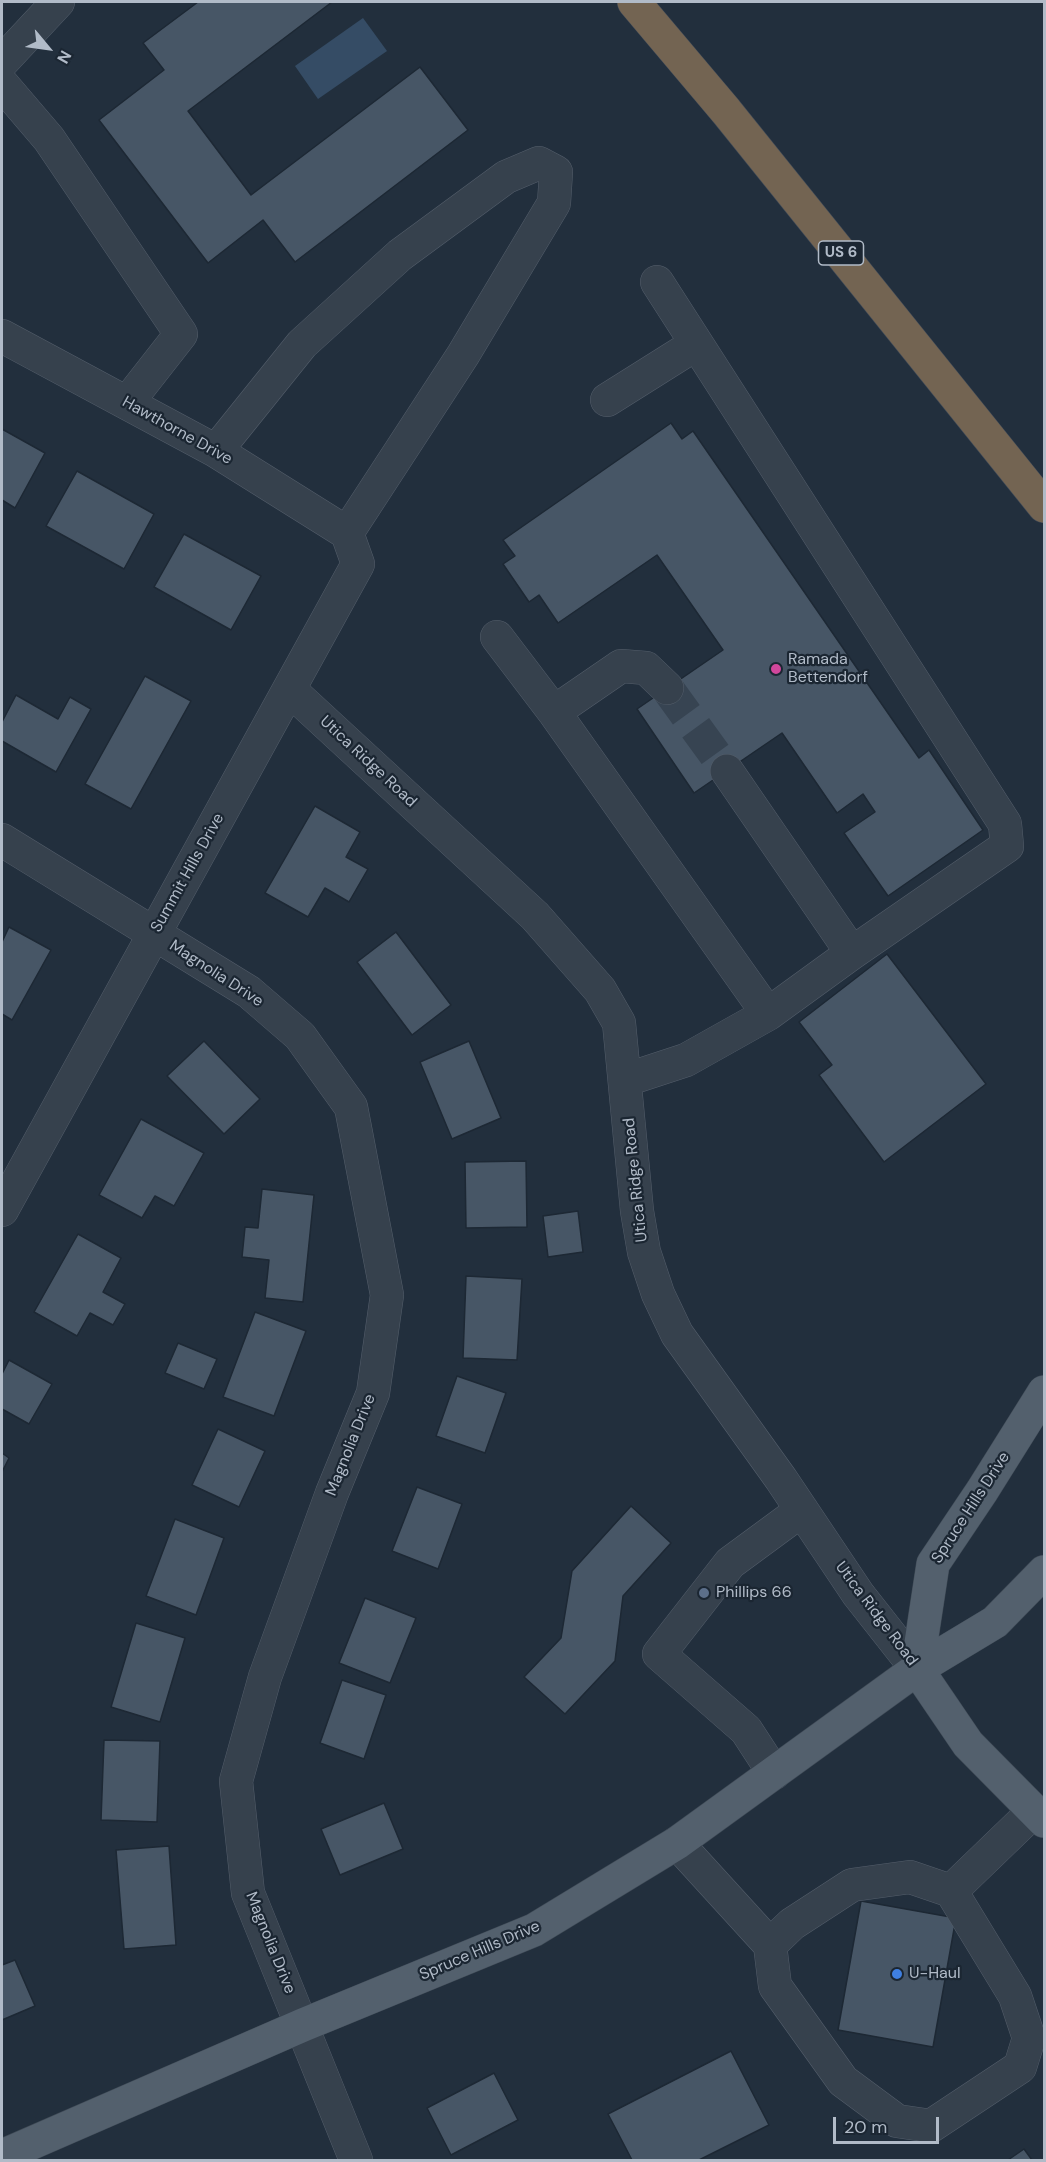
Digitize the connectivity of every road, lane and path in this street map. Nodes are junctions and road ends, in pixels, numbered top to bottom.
1 (58, 2) edge
2 (634, 2) edge
3 (2, 62) edge
4 (2, 84) edge
5 (657, 282) dead end
6 (2, 336) edge
7 (696, 344) junction
8 (607, 400) dead end
9 (126, 403) junction
10 (216, 451) junction
11 (1044, 506) edge
12 (347, 533) junction
13 (497, 637) dead end
14 (667, 688) tunnel mouth
15 (290, 690) junction
16 (554, 712) junction
17 (727, 771) tunnel mouth
18 (2, 840) edge
19 (155, 934) junction
20 (852, 953) junction
21 (768, 1014) junction
22 (625, 1080) junction
23 (2, 1210) edge
24 (1044, 1392) edge
25 (802, 1510) junction
26 (1044, 1572) edge
27 (917, 1669) junction
28 (774, 1773) junction
29 (1039, 1816) edge
30 (677, 1843) junction
31 (951, 1891) junction
32 (770, 1945) junction
33 (303, 2025) junction
34 (2, 2156) edge
35 (356, 2160) edge

1 - 3 street
2 - 11 highway, US 6
4 - 9 street
5 - 7 street
6 - 9 street, Hawthorne Drive
7 - 8 street
7 - 20 street
9 - 10 street, Hawthorne Drive
10 - 12 street, Hawthorne Drive
10 - 12 street
12 - 15 street, Summit Hills Drive
13 - 16 street
14 - 16 street
15 - 19 street, Summit Hills Drive
15 - 22 street, Utica Ridge Road
16 - 21 street
17 - 20 street
18 - 19 street, Magnolia Drive
19 - 23 street, Summit Hills Drive
19 - 33 street, Magnolia Drive
20 - 21 street
21 - 22 street
22 - 25 street, Utica Ridge Road
24 - 27 main road, Spruce Hills Drive
25 - 27 street, Utica Ridge Road
25 - 28 street
26 - 27 main road, Spruce Hills Drive
27 - 28 main road, Spruce Hills Drive
27 - 29 main road, Utica Ridge Road
28 - 30 main road, Spruce Hills Drive
29 - 31 street
30 - 32 street
30 - 33 main road, Spruce Hills Drive
31 - 32 street
31 - 32 street
33 - 34 main road, Spruce Hills Drive
33 - 35 street, Magnolia Drive

